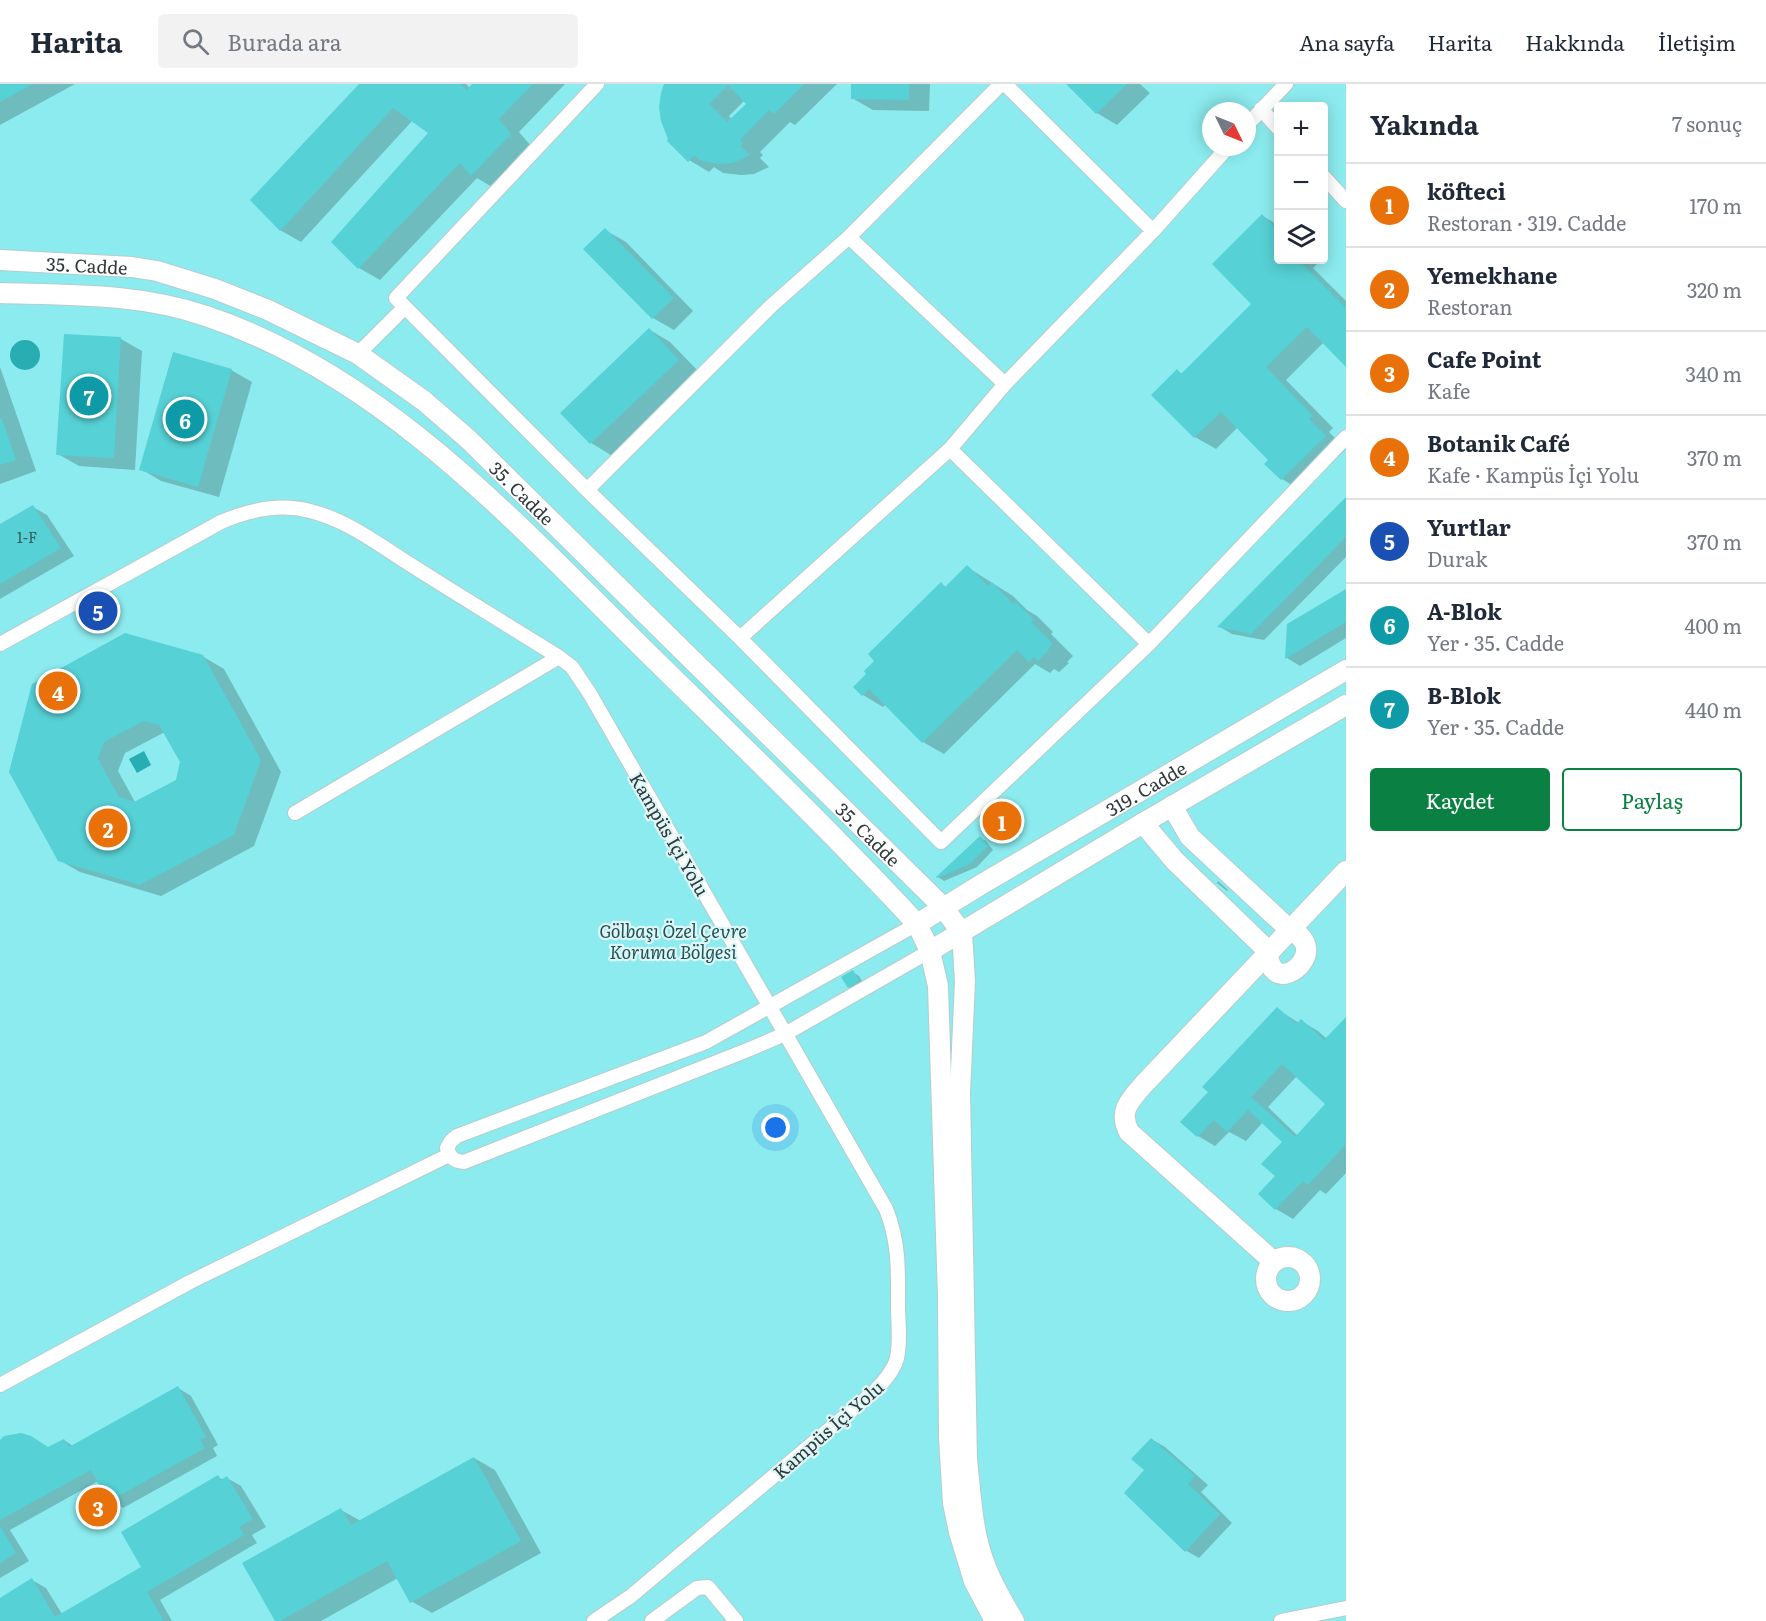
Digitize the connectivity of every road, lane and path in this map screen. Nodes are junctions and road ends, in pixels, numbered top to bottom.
1 (597, 84) edge
2 (1003, 84) edge
3 (1286, 84) edge
4 (1261, 109) junction
5 (1256, 115) edge
6 (1274, 124) edge
7 (1220, 156) edge
8 (1328, 182) edge
9 (1346, 201) edge
10 (1153, 231) junction
11 (849, 237) junction
12 (0, 260) edge
13 (0, 293) edge
14 (405, 307) junction
15 (358, 354) junction
16 (1005, 384) junction
17 (1346, 437) edge
18 (950, 449) junction
19 (587, 490) junction
20 (740, 638) junction
21 (1149, 644) junction
22 (0, 645) edge
23 (559, 657) junction
24 (1346, 670) edge
25 (1346, 705) edge
26 (1172, 806) junction
27 (295, 813) dead end
28 (1143, 823) junction
29 (1346, 871) edge
30 (943, 907) junction
31 (917, 924) junction
32 (1290, 930) junction
33 (963, 933) junction
34 (930, 951) junction
35 (1269, 953) junction
36 (769, 1005) junction
37 (785, 1034) junction
38 (449, 1155) junction
39 (1274, 1262) dead end
40 (0, 1385) edge
41 (1346, 1608) edge
42 (594, 1621) edge
43 (652, 1621) edge
44 (736, 1621) edge
45 (995, 1621) edge
46 (1014, 1621) edge
47 (1281, 1621) edge

1 - 14 street
2 - 10 street
2 - 11 street
3 - 4 street
4 - 5 street
4 - 6 street
7 - 10 street
8 - 9 street
10 - 16 street
11 - 16 street
11 - 19 street
12 - 15 street, 35. Cadde
13 - 31 street, 35. Cadde
14 - 15 street
14 - 19 street
15 - 30 street, 35. Cadde
16 - 18 street
17 - 21 street
18 - 20 street
18 - 21 street
19 - 20 street
20 - 21 street
22 - 23 street, Kampüs İçi Yolu
23 - 27 street
23 - 36 street, Kampüs İçi Yolu
24 - 30 street, 319. Cadde
25 - 26 street, 319. Cadde
26 - 28 street, 319. Cadde
26 - 32 street
28 - 33 street, 319. Cadde
28 - 35 street
29 - 32 street
30 - 31 street, 319. Cadde
30 - 33 street, 35. Cadde
31 - 34 street, 35. Cadde
31 - 36 street
32 - 35 street
32 - 35 street
33 - 34 street, 319. Cadde
33 - 46 street
34 - 37 street
34 - 45 street, 35. Cadde
35 - 39 street
36 - 37 street, Kampüs İçi Yolu
36 - 38 street
37 - 38 street
37 - 42 street, Kampüs İçi Yolu
38 - 40 street
41 - 47 street
43 - 44 street

